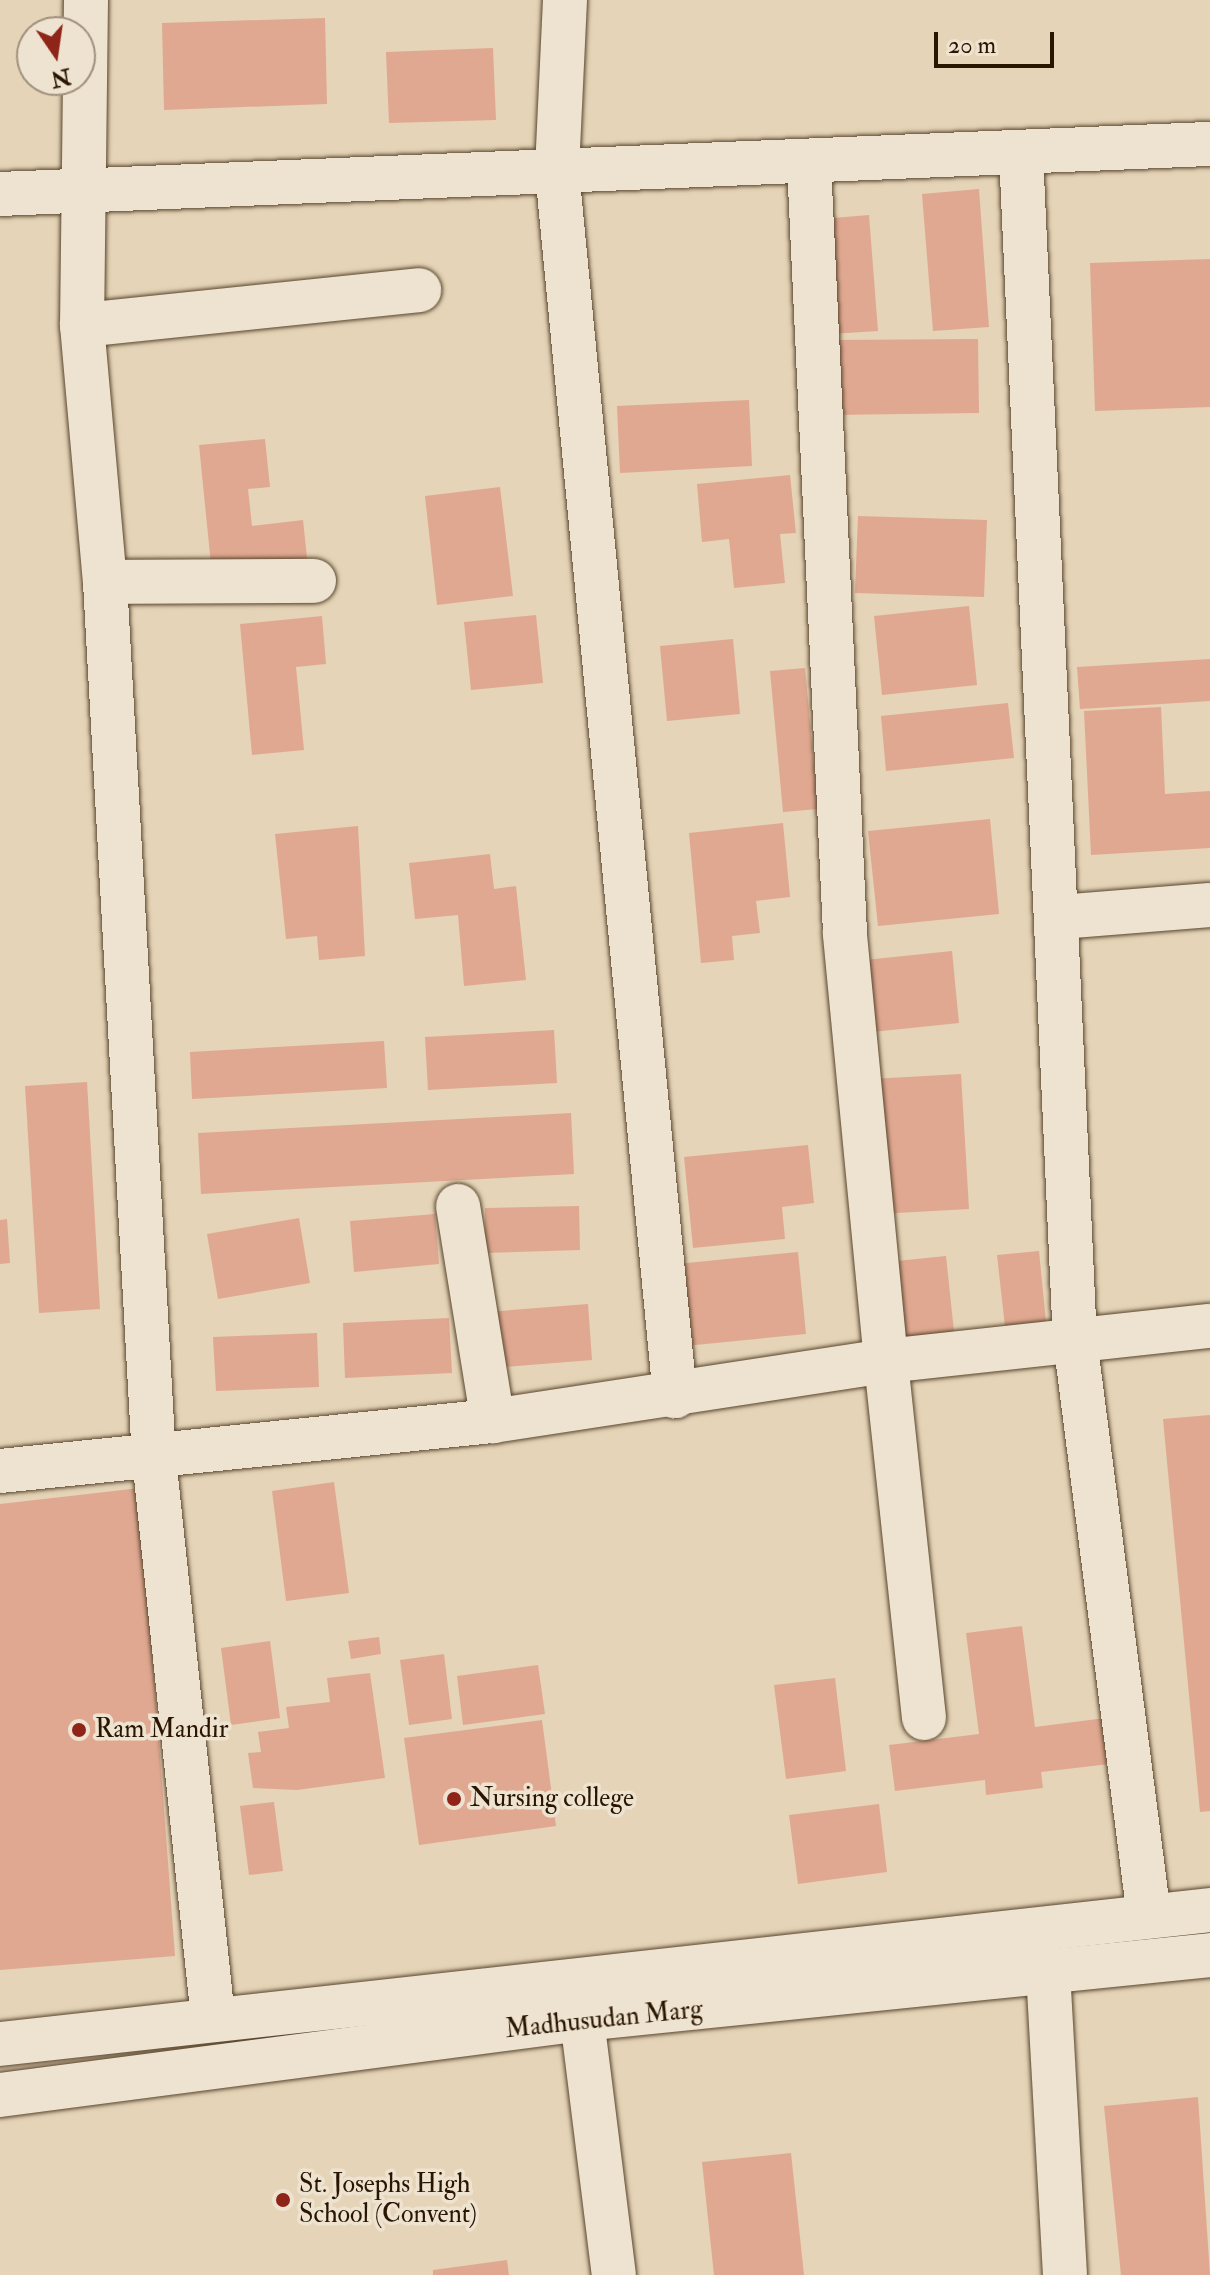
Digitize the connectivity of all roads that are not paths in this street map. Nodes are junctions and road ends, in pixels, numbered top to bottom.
1 (86, 0) edge
2 (565, 0) edge
3 (1210, 144) edge
4 (1021, 153) junction
5 (809, 164) junction
6 (557, 171) junction
7 (80, 193) junction
8 (0, 194) edge
9 (419, 290) dead end
10 (82, 325) junction
11 (314, 581) dead end
12 (105, 582) junction
13 (1210, 905) edge
14 (1060, 917) junction
15 (458, 1206) dead end
16 (1210, 1326) edge
17 (1075, 1340) junction
18 (886, 1361) junction
19 (675, 1396) junction
20 (493, 1421) junction
21 (154, 1458) junction
22 (0, 1471) edge
23 (924, 1718) dead end
24 (1210, 1910) edge
25 (1149, 1916) junction
26 (1210, 1955) edge
27 (1048, 1971) junction
28 (213, 2018) junction
29 (582, 2019) junction
30 (0, 2044) edge
31 (0, 2095) edge
32 (614, 2275) edge
33 (1065, 2275) edge

1 - 7 street
2 - 6 street
3 - 4 street
4 - 5 street
4 - 14 street
5 - 6 street
5 - 18 street
6 - 7 street
6 - 19 street
7 - 8 street
7 - 10 street
9 - 10 street
10 - 12 street
11 - 12 street
12 - 21 street
13 - 14 street
14 - 17 street
15 - 20 street
16 - 17 street
17 - 18 street
17 - 25 street
18 - 19 street
18 - 23 street
19 - 20 street
20 - 21 street
21 - 22 street
21 - 28 street
24 - 25 street, Madhusudan Marg
25 - 28 street, Madhusudan Marg
26 - 27 street, Madhusudan Marg
27 - 29 street, Madhusudan Marg
27 - 33 street
28 - 30 street, Madhusudan Marg
29 - 31 street, Madhusudan Marg
29 - 32 street

